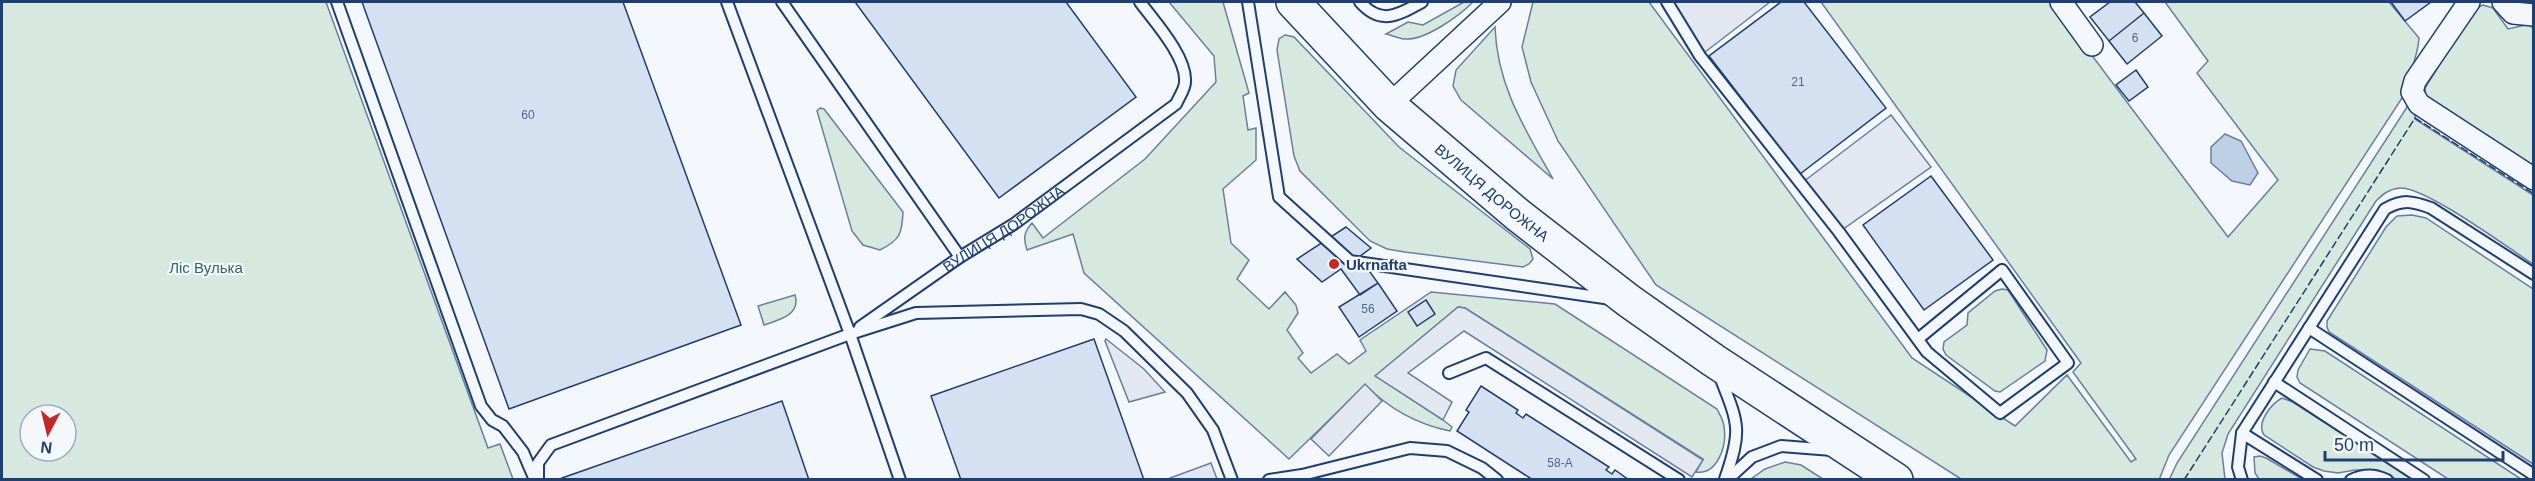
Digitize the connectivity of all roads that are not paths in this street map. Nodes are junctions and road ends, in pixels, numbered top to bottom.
1 (337, 2) edge
2 (727, 2) edge
3 (782, 2) edge
4 (1140, 2) edge
5 (1248, 2) edge
6 (1293, 2) edge
7 (1360, 2) edge
8 (1422, 2) edge
9 (1500, 2) edge
10 (1668, 2) edge
11 (2061, 2) edge
12 (2469, 2) edge
13 (2503, 2) edge
14 (2534, 15) edge
15 (2092, 45) dead end
16 (1389, 105) junction
17 (2534, 179) edge
18 (960, 257) junction
19 (2534, 274) edge
20 (1629, 301) junction
21 (2309, 328) junction
22 (850, 334) junction
23 (1918, 339) junction
24 (1713, 360) junction
25 (1449, 373) dead end
26 (2274, 382) junction
27 (2242, 433) junction
28 (1853, 451) junction
29 (2534, 475) edge
30 (536, 480) edge
31 (900, 480) edge
32 (1232, 480) edge
33 (1269, 480) edge
34 (1497, 480) edge
35 (1679, 480) edge
36 (1726, 480) edge
37 (1896, 480) edge
38 (2242, 480) edge
39 (2317, 480) edge
40 (2351, 480) edge
41 (2387, 480) edge
42 (2424, 480) edge

1 - 30 lane
2 - 22 lane
3 - 18 lane
4 - 18 lane, ВУЛИЦЯ ДОРОЖНА
5 - 20 lane
6 - 16 main road, ВУЛИЦЯ ДОРОЖНА
7 - 8 lane
9 - 16 street
10 - 23 lane
11 - 15 street
12 - 17 street
13 - 14 street
16 - 20 main road, ВУЛИЦЯ ДОРОЖНА
18 - 22 lane, ВУЛИЦЯ ДОРОЖНА
19 - 21 lane
20 - 24 main road, ВУЛИЦЯ ДОРОЖНА
21 - 26 lane
21 - 29 lane
22 - 30 lane
22 - 31 lane
22 - 32 lane
23 - 23 lane
24 - 28 main road, ВУЛИЦЯ ДОРОЖНА
24 - 36 lane
25 - 35 lane
26 - 27 lane
26 - 42 lane
27 - 38 lane
27 - 39 lane
28 - 36 lane
28 - 37 main road, ВУЛИЦЯ ДОРОЖНА
33 - 34 lane
40 - 41 lane

